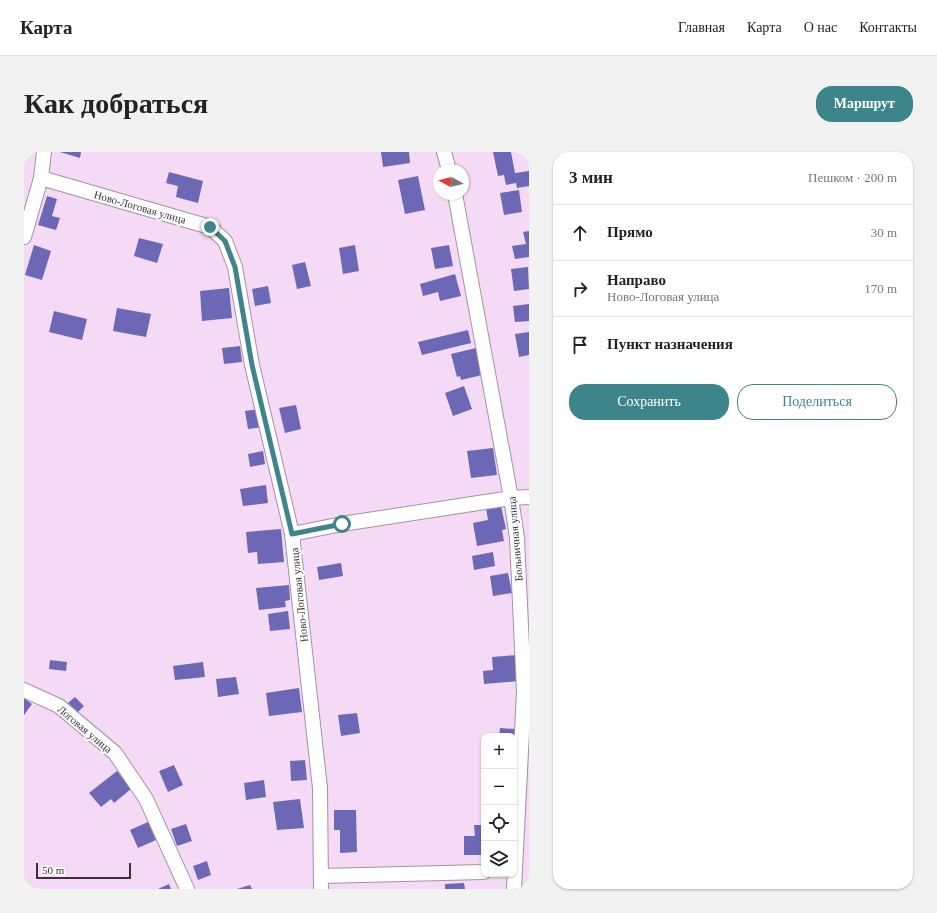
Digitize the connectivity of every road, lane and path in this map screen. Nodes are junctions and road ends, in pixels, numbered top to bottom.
1 (44, 152) edge
2 (444, 152) edge
3 (447, 164) edge
4 (41, 178) junction
5 (456, 200) edge
6 (24, 237) edge
7 (529, 497) edge
8 (511, 498) junction
9 (292, 534) junction
10 (24, 690) edge
11 (520, 871) edge
12 (481, 872) edge
13 (321, 882) edge
14 (187, 889) edge
15 (514, 889) edge

1 - 4 street
2 - 3 street
4 - 6 street
4 - 9 street, Ново-Логовая улица
5 - 8 street, Больничная улица
7 - 8 street
8 - 9 street
8 - 11 street, Больничная улица
9 - 13 street, Ново-Логовая улица
10 - 14 street, Логовая улица
11 - 15 street, Больничная улица
12 - 13 street

